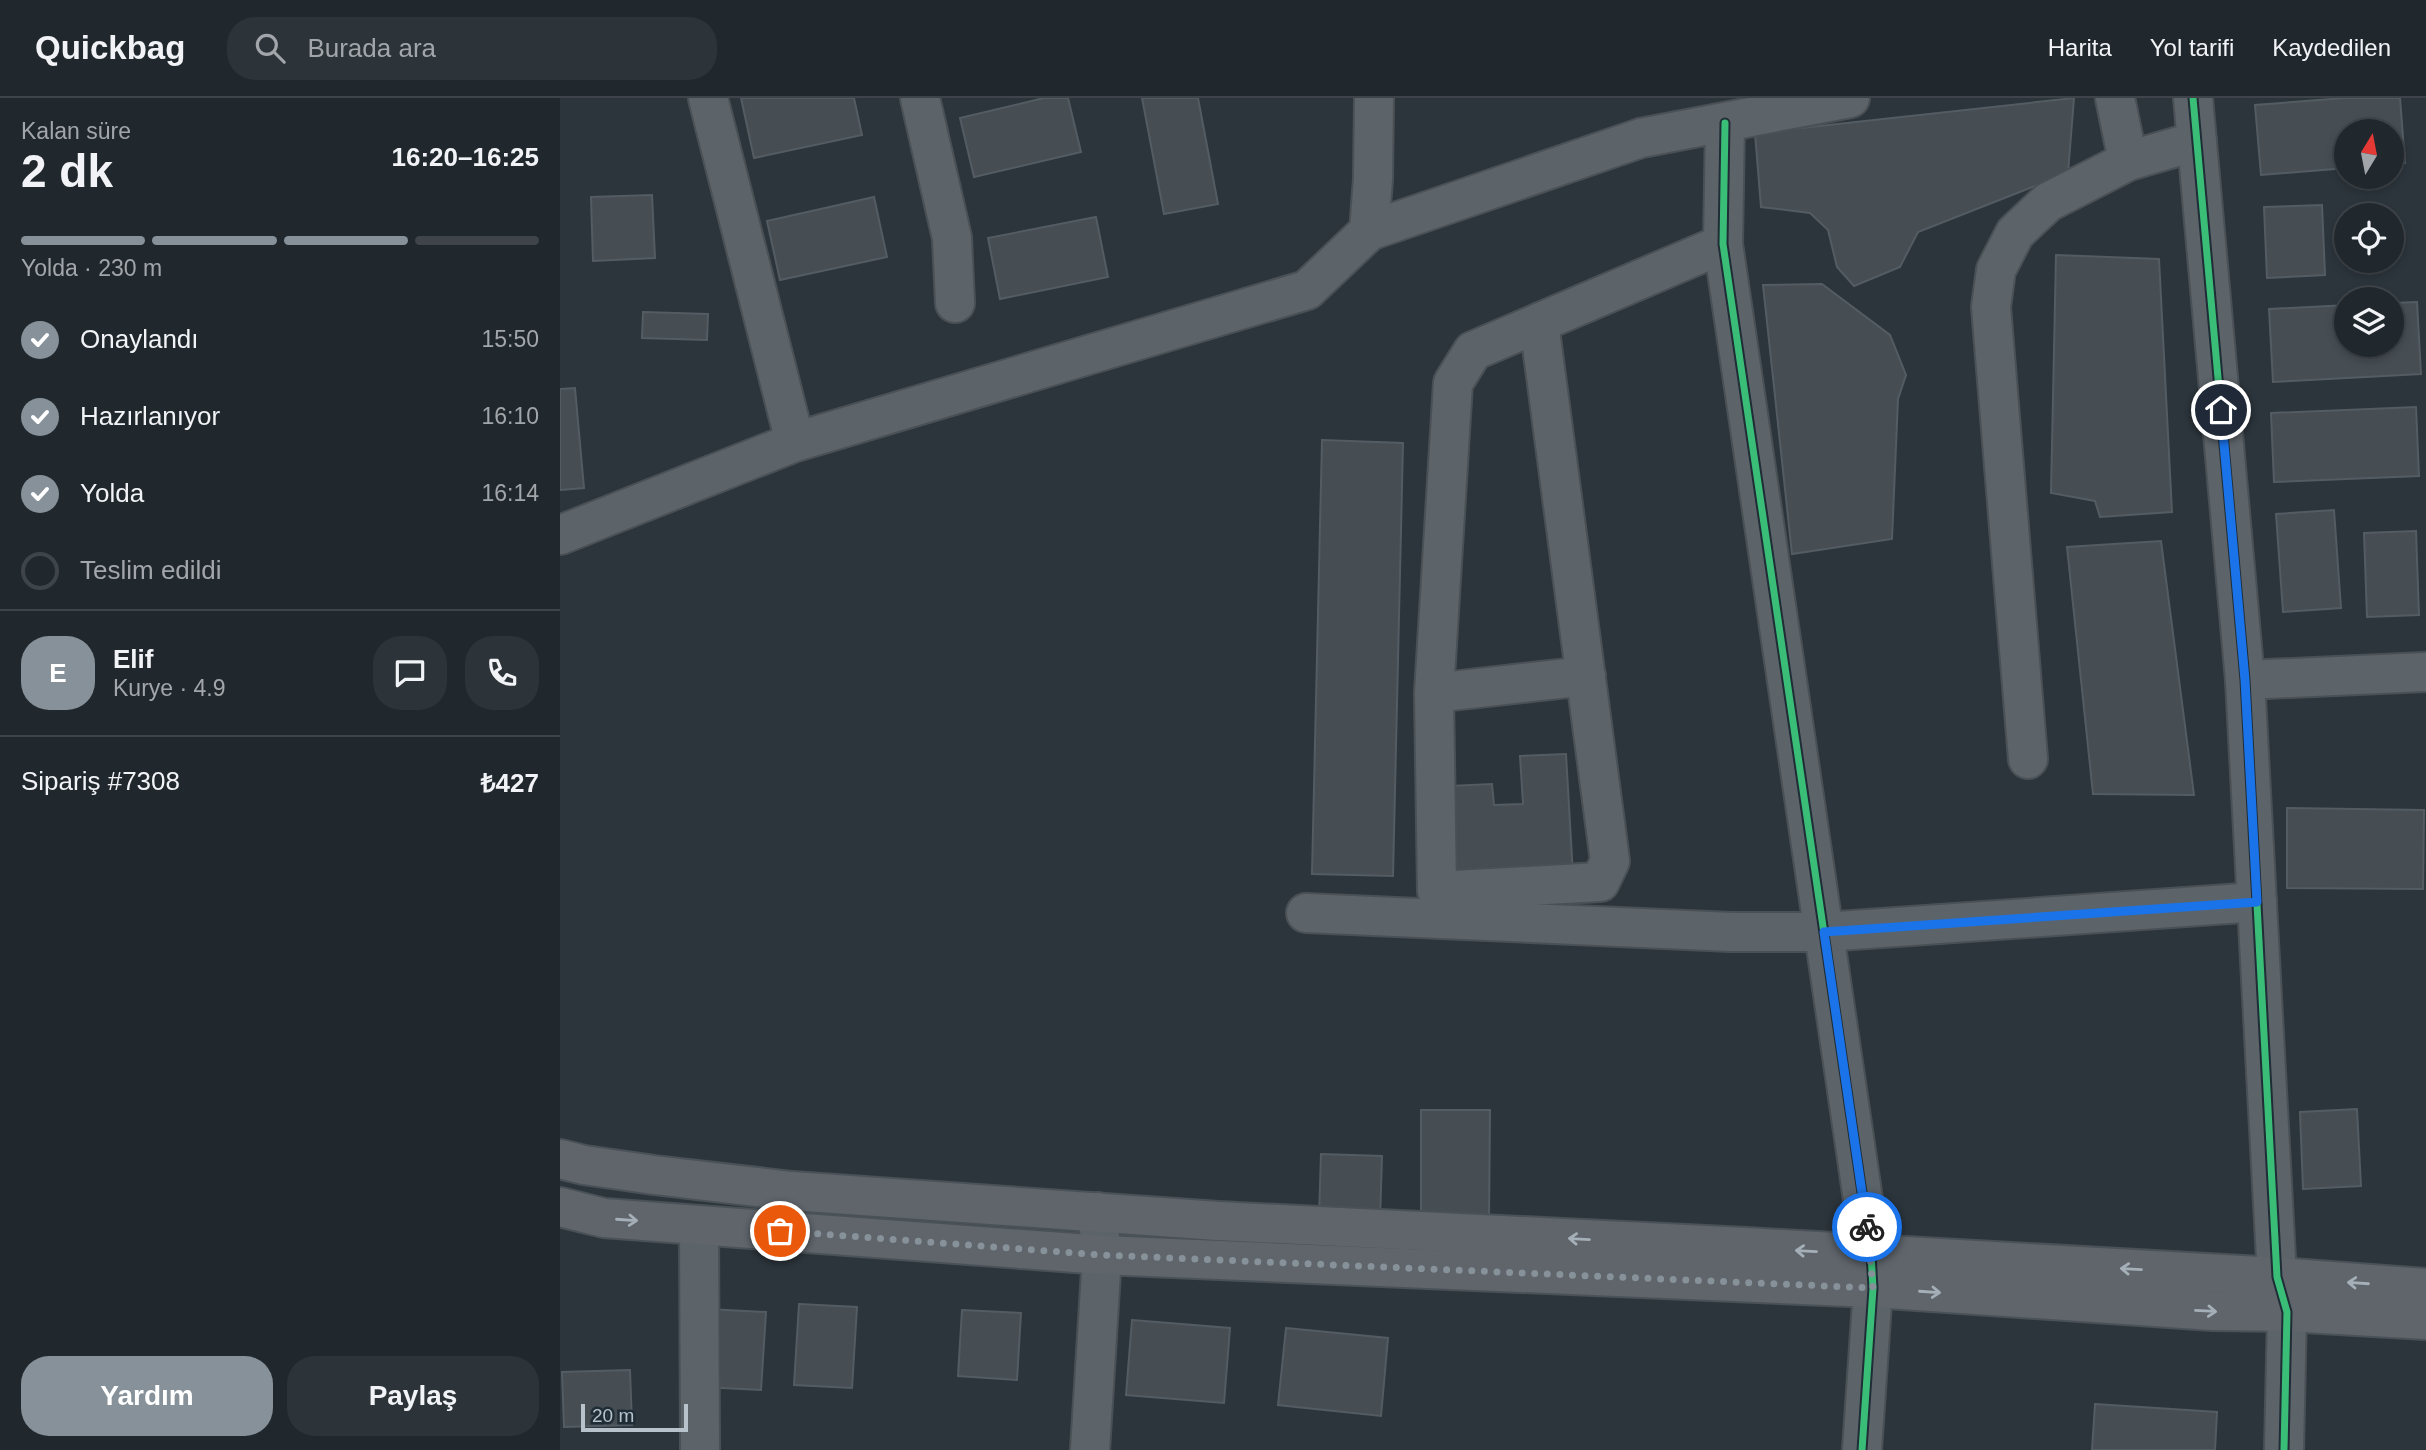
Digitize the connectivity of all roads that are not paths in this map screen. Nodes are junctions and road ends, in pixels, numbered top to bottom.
1 (708, 98) edge
2 (920, 98) edge
3 (1374, 98) edge
4 (1850, 98) edge
5 (2115, 98) edge
6 (2193, 98) edge
7 (1725, 123) junction
8 (2197, 141) junction
9 (2128, 161) junction
10 (1369, 231) junction
11 (1723, 244) junction
12 (955, 303) dead end
13 (1539, 323) junction
14 (795, 442) junction
15 (560, 535) edge
16 (2426, 672) edge
17 (1586, 676) junction
18 (2245, 680) junction
19 (1434, 693) junction
20 (2028, 759) dead end
21 (2257, 902) junction
22 (1306, 913) dead end
23 (1824, 932) junction
24 (560, 1159) edge
25 (560, 1207) edge
26 (1097, 1212) junction
27 (699, 1225) junction
28 (1102, 1255) junction
29 (1872, 1271) junction
30 (2426, 1288) edge
31 (2282, 1295) junction
32 (2426, 1320) edge
33 (700, 1450) edge
34 (1090, 1450) edge
35 (1862, 1450) edge
36 (2284, 1450) edge

1 - 14 street
2 - 12 street
3 - 10 street
4 - 7 street
5 - 9 street
6 - 8 street
7 - 10 street
7 - 11 street
8 - 9 street
8 - 18 street
9 - 20 street
10 - 14 street
11 - 13 street
11 - 23 street
13 - 17 street
13 - 19 street
14 - 15 street
16 - 18 street
17 - 19 street
17 - 19 street
18 - 21 street
21 - 23 street
21 - 31 street
22 - 23 street
23 - 29 street
24 - 26 main road
25 -> 27 main road
26 - 28 street
29 -> 26 main road
27 - 28 main road
27 - 33 street
28 - 29 main road
28 - 34 street
29 - 31 main road
29 - 35 street
30 -> 31 main road
31 - 32 main road
31 - 36 street

